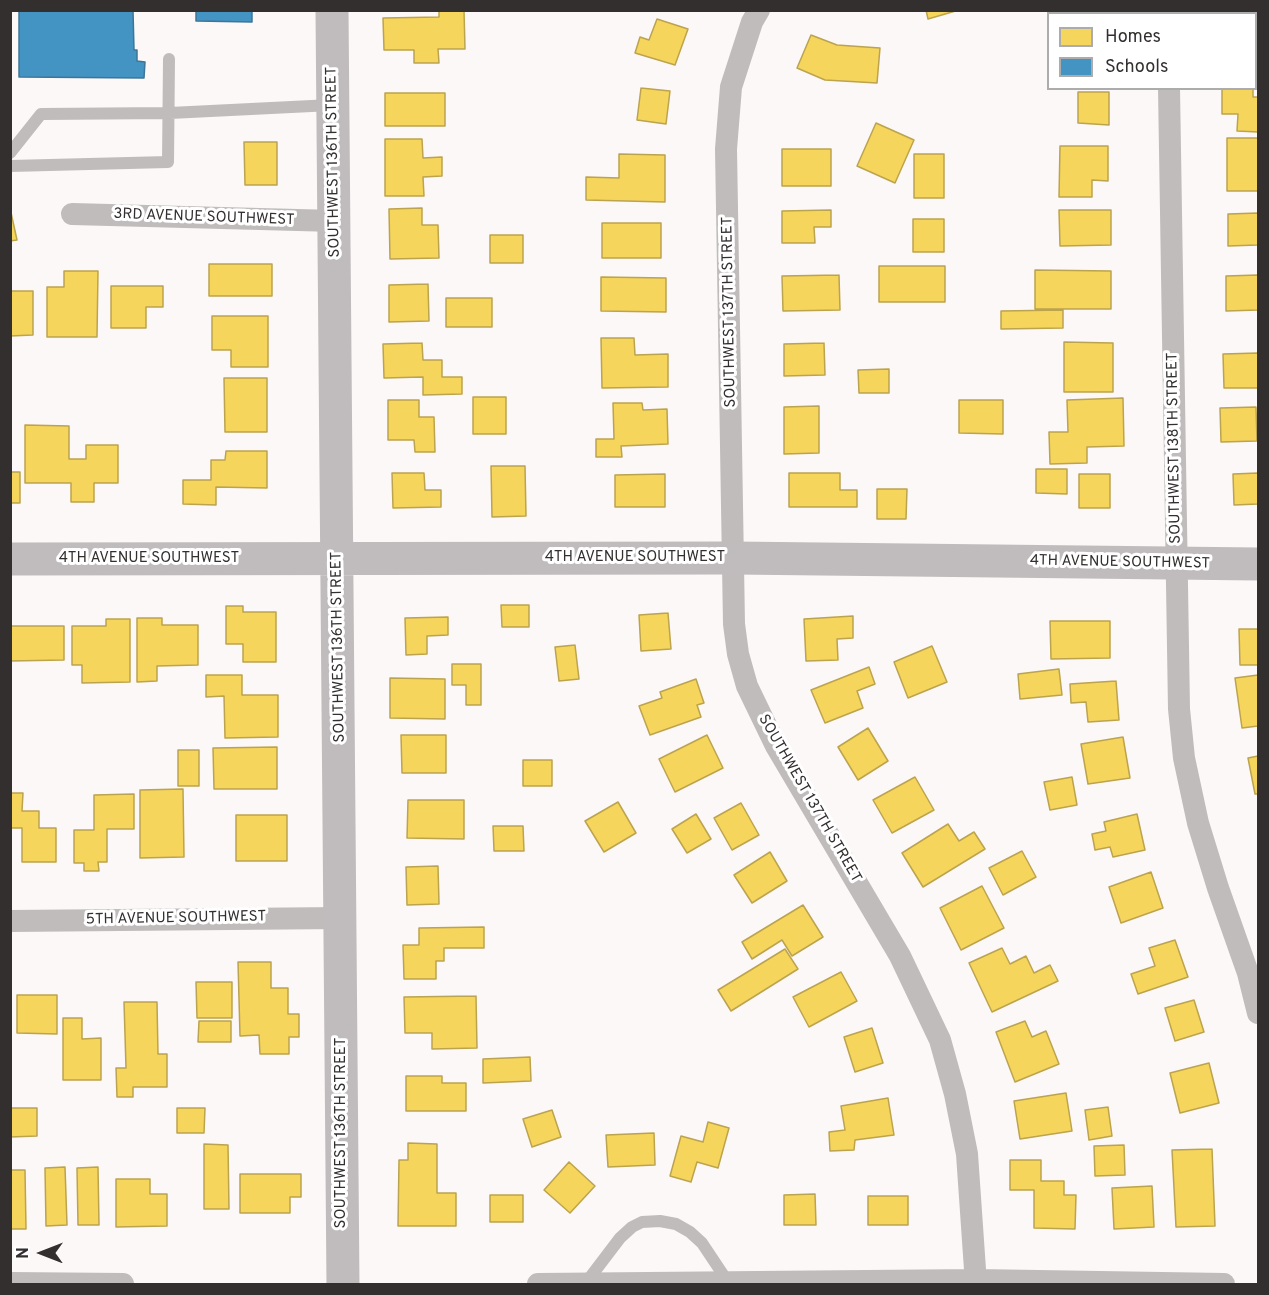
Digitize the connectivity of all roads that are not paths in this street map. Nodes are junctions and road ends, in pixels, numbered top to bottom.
1 (332, 10) edge
2 (759, 10) edge
3 (169, 59) dead end
4 (1169, 90) edge
5 (333, 104) junction
6 (170, 112) junction
7 (10, 153) edge
8 (10, 166) edge
9 (72, 214) dead end
10 (335, 221) junction
11 (734, 558) junction
12 (10, 559) edge
13 (338, 559) junction
14 (1176, 564) junction
15 (1258, 564) edge
16 (341, 918) junction
17 (10, 921) edge
18 (1258, 1012) edge
19 (728, 1282) junction
20 (976, 1282) edge
21 (10, 1284) edge
22 (123, 1284) edge
23 (343, 1284) edge
24 (538, 1284) edge
25 (585, 1284) edge
26 (659, 1284) edge
27 (1224, 1284) edge

1 - 5 street, SOUTHWEST 136TH STREET
2 - 11 street, SOUTHWEST 137TH STREET
3 - 6 lane
4 - 14 street, SOUTHWEST 138TH STREET
5 - 6 lane
5 - 10 street, SOUTHWEST 136TH STREET
6 - 7 lane
6 - 8 lane
9 - 10 street, 3RD AVENUE SOUTHWEST
10 - 13 street, SOUTHWEST 136TH STREET
11 - 13 street, 4TH AVENUE SOUTHWEST
11 - 14 street, 4TH AVENUE SOUTHWEST
11 - 20 street, SOUTHWEST 137TH STREET
12 - 13 street, 4TH AVENUE SOUTHWEST
13 - 16 street, SOUTHWEST 136TH STREET
14 - 15 street, 4TH AVENUE SOUTHWEST
14 - 18 street, SOUTHWEST 138TH STREET
16 - 17 street, 5TH AVENUE SOUTHWEST
16 - 23 street, SOUTHWEST 136TH STREET
19 - 20 street
19 - 25 lane
19 - 26 street
20 - 27 street
21 - 22 street
24 - 25 street
25 - 26 street

